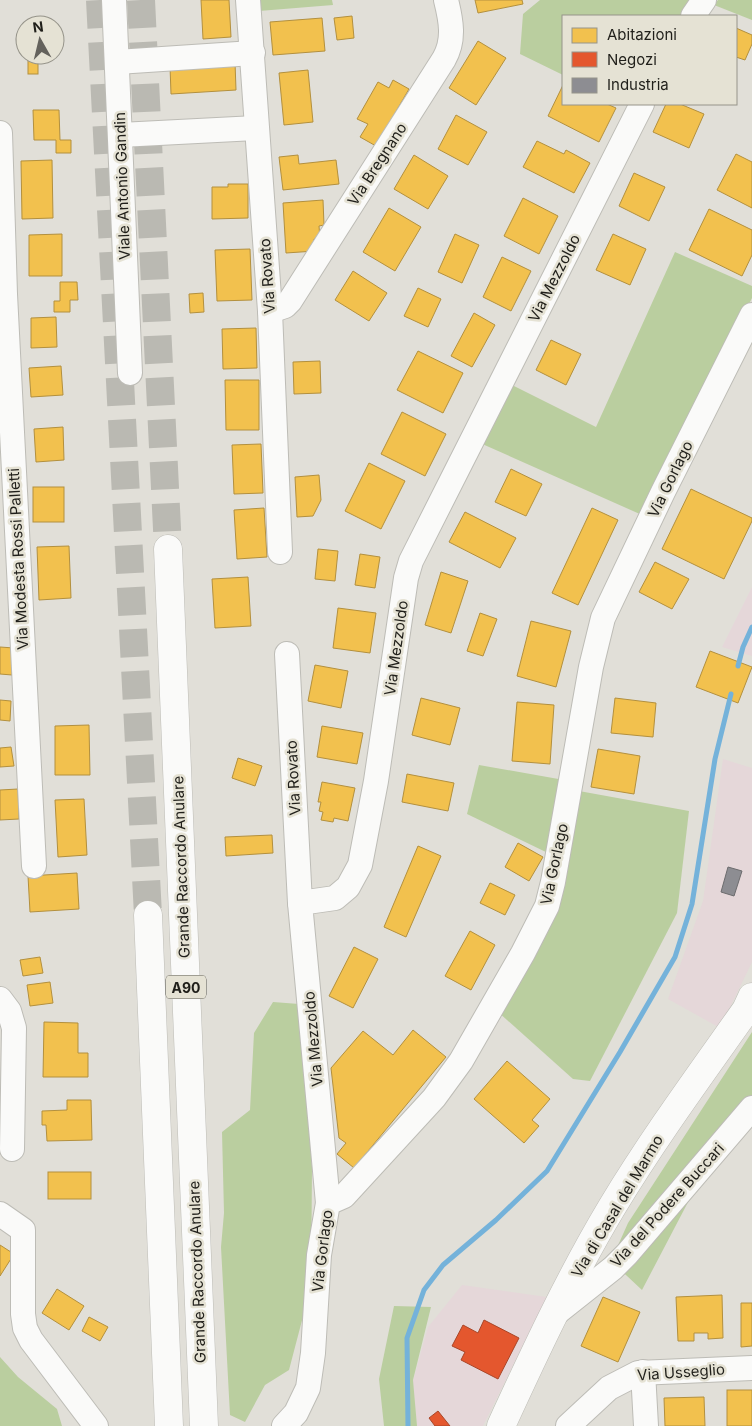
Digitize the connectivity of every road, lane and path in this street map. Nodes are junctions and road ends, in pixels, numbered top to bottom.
1 (114, 0) edge
2 (248, 0) edge
3 (446, 0) edge
4 (704, 0) edge
5 (695, 15) edge
6 (253, 53) junction
7 (117, 62) junction
8 (641, 105) edge
9 (256, 128) junction
10 (0, 133) edge
11 (120, 135) junction
12 (2, 294) edge
13 (270, 311) junction
14 (752, 315) edge
15 (130, 373) dead end
16 (168, 549) tunnel mouth
17 (280, 552) dead end
18 (286, 654) dead end
19 (34, 866) dead end
20 (300, 902) junction
21 (148, 915) tunnel mouth
22 (752, 997) edge
23 (0, 999) edge
24 (752, 1108) edge
25 (12, 1148) dead end
26 (328, 1203) junction
27 (0, 1214) edge
28 (553, 1316) junction
29 (752, 1368) edge
30 (643, 1372) junction
31 (96, 1426) edge
32 (169, 1426) edge
33 (204, 1426) edge
34 (284, 1426) edge
35 (501, 1426) edge
36 (568, 1426) edge
37 (646, 1426) edge

1 - 7 street, Viale Antonio Gandin
2 - 6 street, Via Rovato
3 - 13 street, Via Bregnano
4 - 5 street
6 - 7 street
6 - 9 street, Via Rovato
7 - 11 street, Viale Antonio Gandin
8 - 20 street, Via Mezzoldo
9 - 11 street
9 - 13 street, Via Rovato
10 - 12 street, Via Modesta Rossi Palletti
11 - 15 street, Viale Antonio Gandin
12 - 19 street, Via Modesta Rossi Palletti
13 - 17 street, Via Rovato
14 - 26 street, Via Gorlago
16 - 33 main road, Grande Raccordo Anulare / A90
18 - 20 street, Via Rovato
20 - 26 street, Via Mezzoldo
21 - 32 main road, A90
22 - 28 main road, Via di Casal del Marmo
23 - 25 street
24 - 28 street, Via del Podere Buccari
26 - 34 street, Via Gorlago
27 - 31 street
28 - 35 main road, Via di Casal del Marmo
29 - 30 street, Via Usseglio
30 - 36 street, Via Usseglio
30 - 37 street

